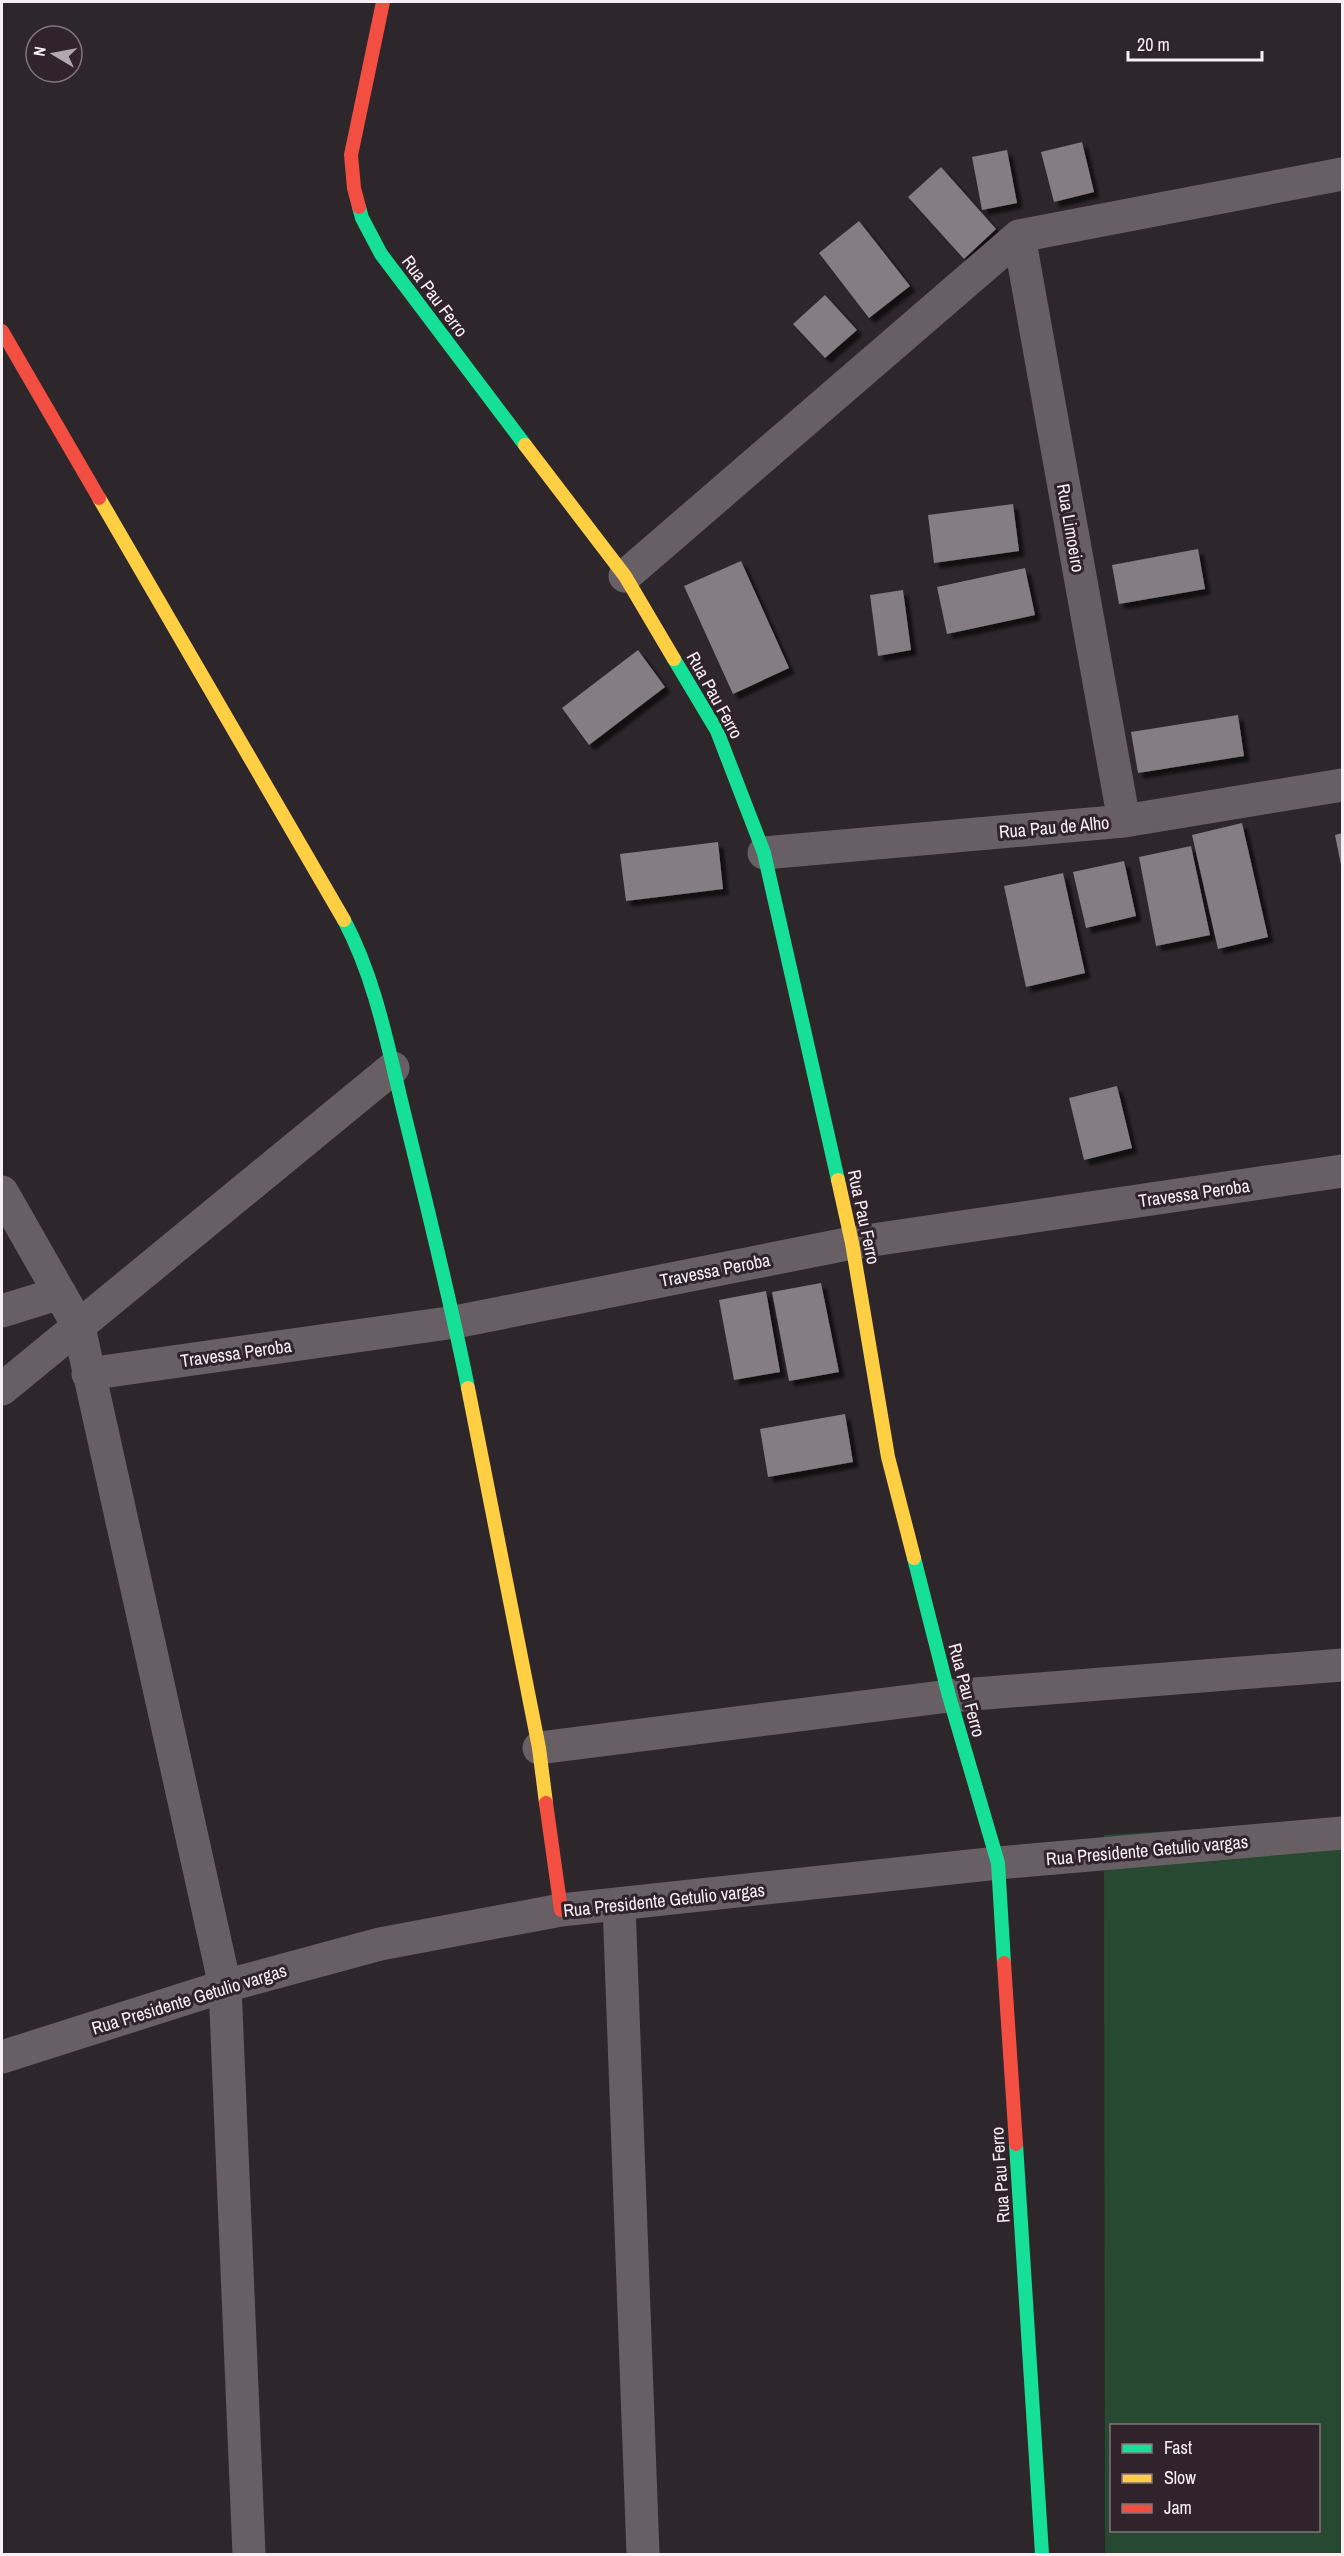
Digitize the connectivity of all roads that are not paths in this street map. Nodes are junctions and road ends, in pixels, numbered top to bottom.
1 (383, 2) edge
2 (1342, 174) edge
3 (1019, 236) junction
4 (2, 332) edge
5 (625, 576) junction
6 (1342, 785) edge
7 (1124, 821) junction
8 (764, 853) junction
9 (393, 1068) junction
10 (1342, 1172) edge
11 (2, 1192) edge
12 (852, 1243) junction
13 (60, 1293) junction
14 (2, 1311) edge
15 (455, 1322) junction
16 (79, 1327) junction
17 (88, 1374) junction
18 (2, 1389) edge
19 (1342, 1665) edge
20 (949, 1696) junction
21 (538, 1748) junction
22 (1342, 1833) edge
23 (998, 1863) junction
24 (619, 1904) junction
25 (561, 1911) junction
26 (225, 1986) junction
27 (2, 2057) edge
28 (249, 2554) edge
29 (643, 2554) edge
30 (1042, 2554) edge

1 - 5 street, Rua Pau Ferro
2 - 3 street
3 - 5 street
3 - 7 street, Rua Limoeiro
4 - 9 street
5 - 8 street, Rua Pau Ferro
6 - 7 street, Rua Pau de Alho
7 - 8 street, Rua Pau de Alho
8 - 12 street, Rua Pau Ferro
9 - 15 street
9 - 16 street
10 - 12 street, Travessa Peroba
11 - 13 street
12 - 15 street, Travessa Peroba
12 - 20 street, Rua Pau Ferro
13 - 14 street
13 - 16 street
15 - 17 street, Travessa Peroba
15 - 21 street
16 - 17 street
16 - 18 street
17 - 26 street
19 - 20 street
20 - 21 street
20 - 23 street, Rua Pau Ferro
21 - 25 street
22 - 23 street, Rua Presidente Getulio vargas
23 - 24 street, Rua Presidente Getulio vargas
23 - 30 street, Rua Pau Ferro
24 - 25 street, Rua Presidente Getulio vargas
24 - 29 street
25 - 26 street, Rua Presidente Getulio vargas
26 - 27 street, Rua Presidente Getulio vargas
26 - 28 street

